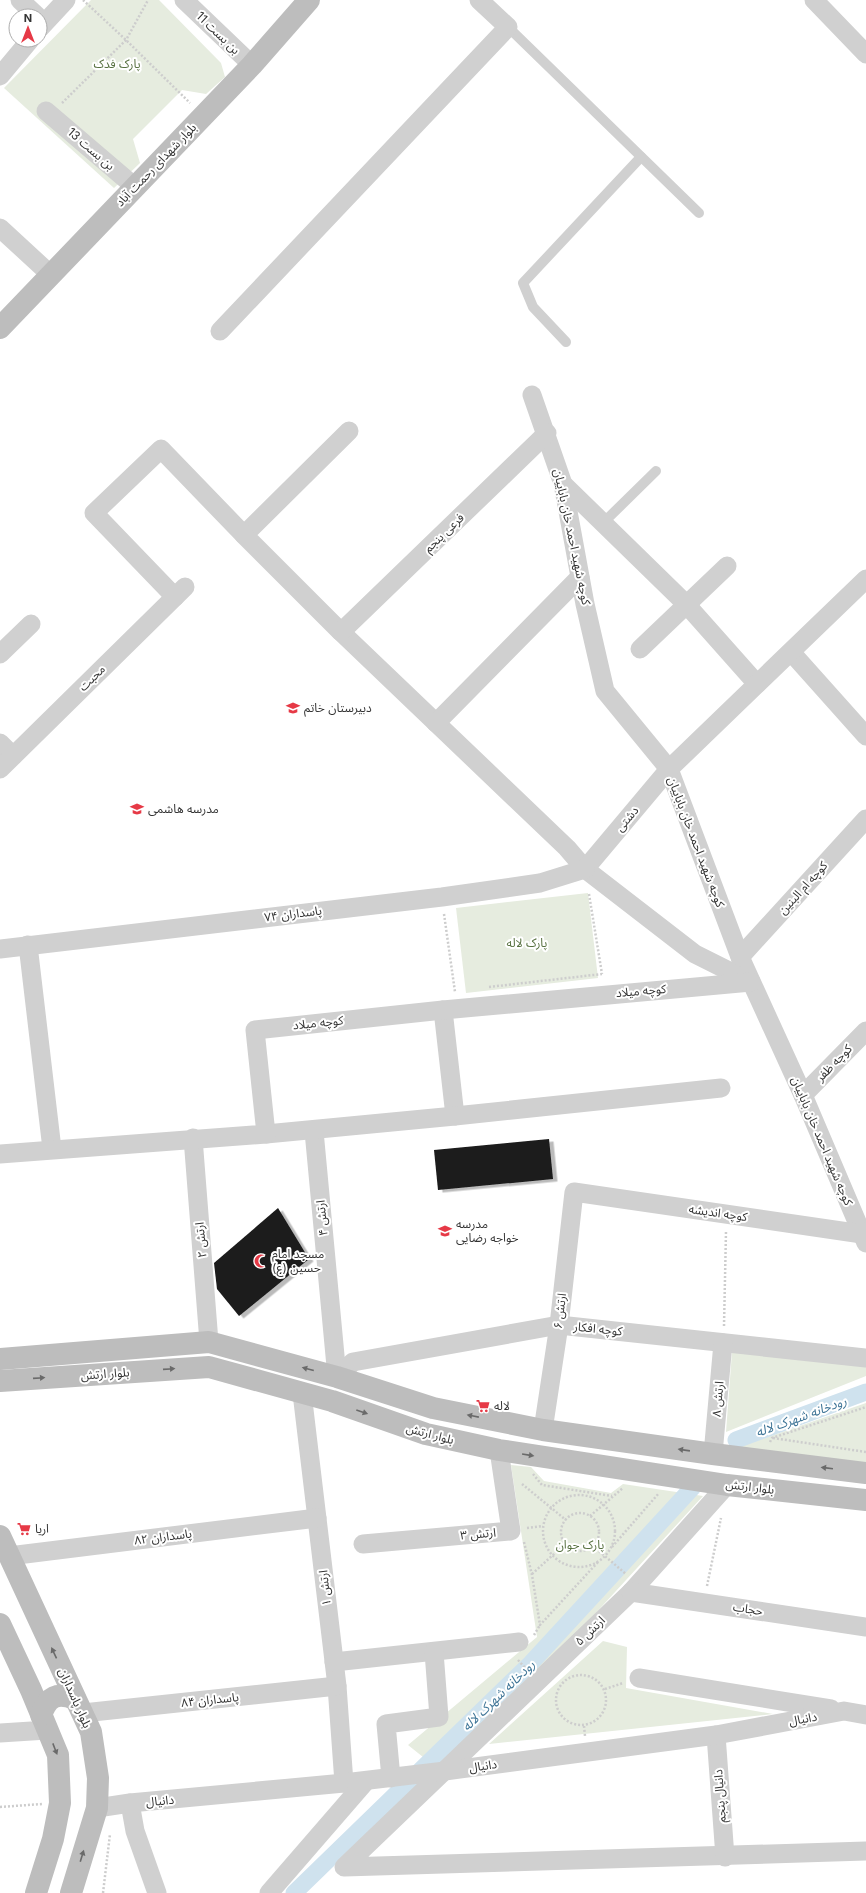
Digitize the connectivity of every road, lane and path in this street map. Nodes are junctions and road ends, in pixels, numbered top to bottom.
1 (20, 0) edge
2 (66, 0) edge
3 (82, 0) edge
4 (148, 0) edge
5 (184, 0) edge
6 (309, 0) edge
7 (479, 0) edge
8 (814, 0) edge
9 (27, 8) edge
10 (48, 15) edge
11 (508, 27) junction
12 (126, 40) junction
13 (23, 48) edge
14 (866, 54) edge
15 (252, 65) junction
16 (0, 76) edge
17 (52, 109) joint
18 (204, 116) junction
19 (641, 157) junction
20 (135, 187) junction
21 (699, 213) dead end
22 (0, 228) edge
23 (51, 275) junction
24 (0, 328) edge
25 (220, 331) dead end
26 (566, 342) dead end
27 (532, 396) dead end
28 (349, 431) dead end
29 (547, 433) junction
30 (656, 471) dead end
31 (563, 484) junction
32 (603, 523) junction
33 (244, 535) junction
34 (727, 566) dead end
35 (580, 577) junction
36 (866, 579) edge
37 (686, 604) junction
38 (31, 624) dead end
39 (341, 632) junction
40 (640, 649) dead end
41 (791, 652) junction
42 (0, 654) edge
43 (757, 684) junction
44 (436, 723) junction
45 (866, 736) edge
46 (4, 756) edge
47 (669, 769) junction
48 (866, 819) edge
49 (585, 869) junction
50 (442, 897) junction
51 (28, 945) junction
52 (0, 949) edge
53 (740, 957) junction
54 (602, 974) junction
55 (751, 982) junction
56 (486, 987) dead end
57 (462, 990) dead end
58 (605, 994) junction
59 (451, 1003) junction
60 (866, 1031) edge
61 (721, 1088) dead end
62 (803, 1095) junction
63 (455, 1116) junction
64 (314, 1130) junction
65 (266, 1134) junction
66 (193, 1138) junction
67 (52, 1149) junction
68 (0, 1154) edge
69 (574, 1192) joint
70 (727, 1214) junction
71 (865, 1236) edge
72 (559, 1325) junction
73 (209, 1342) junction
74 (723, 1343) junction
75 (866, 1358) edge
76 (0, 1359) edge
77 (338, 1376) junction
78 (0, 1381) edge
79 (302, 1393) junction
80 (332, 1402) junction
81 (866, 1407) edge
82 (543, 1430) junction
83 (499, 1450) junction
84 (866, 1452) edge
85 (713, 1454) junction
86 (529, 1470) dead end
87 (866, 1473) edge
88 (517, 1480) dead end
89 (727, 1485) junction
90 (630, 1489) dead end
91 (652, 1492) dead end
92 (612, 1496) junction
93 (866, 1500) edge
94 (603, 1504) junction
95 (552, 1507) junction
96 (590, 1516) junction
97 (721, 1516) dead end
98 (317, 1518) junction
99 (566, 1520) junction
100 (0, 1536) edge
101 (523, 1537) dead end
102 (363, 1544) dead end
103 (565, 1544) junction
104 (593, 1546) junction
105 (611, 1548) junction
106 (552, 1555) junction
107 (9, 1556) junction
108 (605, 1556) junction
109 (598, 1562) junction
110 (532, 1574) junction
111 (634, 1588) junction
112 (704, 1602) junction
113 (866, 1627) edge
114 (1, 1628) edge
115 (519, 1642) dead end
116 (434, 1652) junction
117 (334, 1662) junction
118 (65, 1675) junction
119 (639, 1678) dead end
120 (338, 1686) junction
121 (31, 1690) junction
122 (79, 1706) junction
123 (844, 1711) junction
124 (866, 1715) edge
125 (599, 1719) joint
126 (44, 1722) junction
127 (0, 1733) edge
128 (716, 1735) junction
129 (437, 1772) junction
130 (398, 1777) junction
131 (366, 1781) junction
132 (344, 1784) junction
133 (60, 1803) junction
134 (114, 1806) junction
135 (0, 1807) edge
136 (866, 1851) edge
137 (725, 1857) junction
138 (46, 1859) junction
139 (20, 1893) edge
140 (36, 1893) edge
141 (71, 1893) edge
142 (103, 1893) edge
143 (157, 1893) edge
144 (269, 1893) edge

1 - 9 street
2 - 10 street
3 - 12 path
4 - 12 path
5 - 15 street, بن بست 11
6 - 15 street, بلوار شهدای رحمت آباد
7 - 11 street
8 - 14 street
11 - 19 lane
11 - 25 street
12 - 17 path
12 - 18 path
13 - 16 street
15 - 18 street, بلوار شهدای رحمت آباد
17 - 20 street, بن بست 13
18 - 20 street, بلوار شهدای رحمت آباد
19 - 21 lane
19 - 26 lane
20 - 23 street, بلوار شهدای رحمت آباد
22 - 23 street
23 - 24 street, بلوار شهدای رحمت آباد
27 - 29 street, کوچه شهید احمد خان باباییان
28 - 33 street
29 - 31 street, کوچه شهید احمد خان باباییان
29 - 39 street, فرعی پنجم
30 - 32 lane
31 - 32 street
31 - 35 street, کوچه شهید احمد خان باباییان
32 - 37 street
33 - 39 street
33 - 46 street, محبت
34 - 37 street
35 - 44 street
35 - 47 street, کوچه شهید احمد خان باباییان
36 - 41 street, دشتی
37 - 40 street
37 - 43 street
38 - 42 street
39 - 44 street
41 - 43 street, دشتی
41 - 45 street
43 - 47 street, دشتی
44 - 49 street
47 - 49 street, دشتی
47 - 53 street, کوچه شهید احمد خان باباییان
48 - 53 street, کوچه ام البنین
49 - 50 street, پاسداران ۷۴
49 - 54 path
49 - 55 street
50 - 51 street, پاسداران ۷۴
50 - 59 path
51 - 52 street, پاسداران ۷۴
51 - 67 street
53 - 55 street, کوچه شهید احمد خان باباییان
54 - 56 path
54 - 58 path
55 - 58 street, کوچه میلاد
55 - 62 street, کوچه شهید احمد خان باباییان
57 - 59 path
58 - 59 street, کوچه میلاد
59 - 63 street
59 - 65 street, کوچه میلاد
60 - 62 street, کوچه ظفر
61 - 63 street
62 - 71 street, کوچه شهید احمد خان باباییان
63 - 64 street
64 - 65 street
64 - 77 street, ارتش ۴
65 - 66 street
66 - 67 street
66 - 73 street, ارتش ۲
67 - 68 street
69 - 70 street, کوچه اندیشه
69 - 72 street, ارتش ۶
70 - 71 street, کوچه اندیشه
70 - 74 path
72 - 74 street, کوچه افکار
72 - 77 street, کوچه افکار
72 - 82 street, ارتش ۶
73 - 76 street, بلوار ارتش
77 -> 73 street, بلوار ارتش
74 - 75 street, کوچه افکار
74 - 85 street, ارتش ۸
77 - 80 street
82 -> 77 street, بلوار ارتش
78 -> 79 street, بلوار ارتش
79 - 80 street, بلوار ارتش
79 - 98 street, ارتش ۱
80 -> 83 street, بلوار ارتش
81 - 84 path
85 -> 82 street, بلوار ارتش
83 -> 89 street, بلوار ارتش
83 - 102 street, ارتش ۳
87 -> 85 street, بلوار ارتش
86 - 92 path
88 - 95 path
89 - 93 street, بلوار ارتش
89 - 111 street, ارتش ۵
90 - 92 path
91 - 105 path
92 - 94 path
94 - 95 path
94 - 96 path
94 - 105 path
95 - 99 path
95 - 106 path
96 - 99 path
96 - 104 path
97 - 112 path
98 - 107 street, پاسداران ۸۲
98 - 117 street, ارتش ۱
99 - 103 path
100 - 107 street, بلوار پاسداران
101 - 110 path
103 - 104 path
103 - 106 path
104 - 108 path
105 - 108 path
106 - 109 path
106 - 110 path
118 -> 107 street, بلوار پاسداران
108 - 109 path
108 - 111 path
109 - 110 path
111 - 112 street, حجاب
111 - 129 street, ارتش ۵
112 - 113 street, حجاب
114 - 121 street
115 - 116 street
116 - 117 street
116 - 130 street
117 - 120 street, ارتش ۱
118 - 121 street
118 - 122 street, بلوار پاسداران
119 - 123 street
120 - 122 street, پاسداران ۸۴
120 - 132 street, ارتش ۱
121 - 126 street
122 - 126 street
122 - 134 street, بلوار پاسداران
123 - 124 street, دانیال
123 - 128 street, دانیال
125 - 125 path
126 - 127 street
126 -> 133 street
128 - 129 street, دانیال
128 - 137 street, دانیال پنجم
129 - 130 street, دانیال
129 - 137 street, ارتش ۵
130 - 131 street, دانیال
131 - 132 street, دانیال
131 - 144 street
132 - 134 street, دانیال
133 - 135 path
133 - 138 street
141 -> 134 street, بلوار پاسداران
134 - 142 path
134 - 143 street
136 - 137 street
138 - 139 street
138 - 140 street

